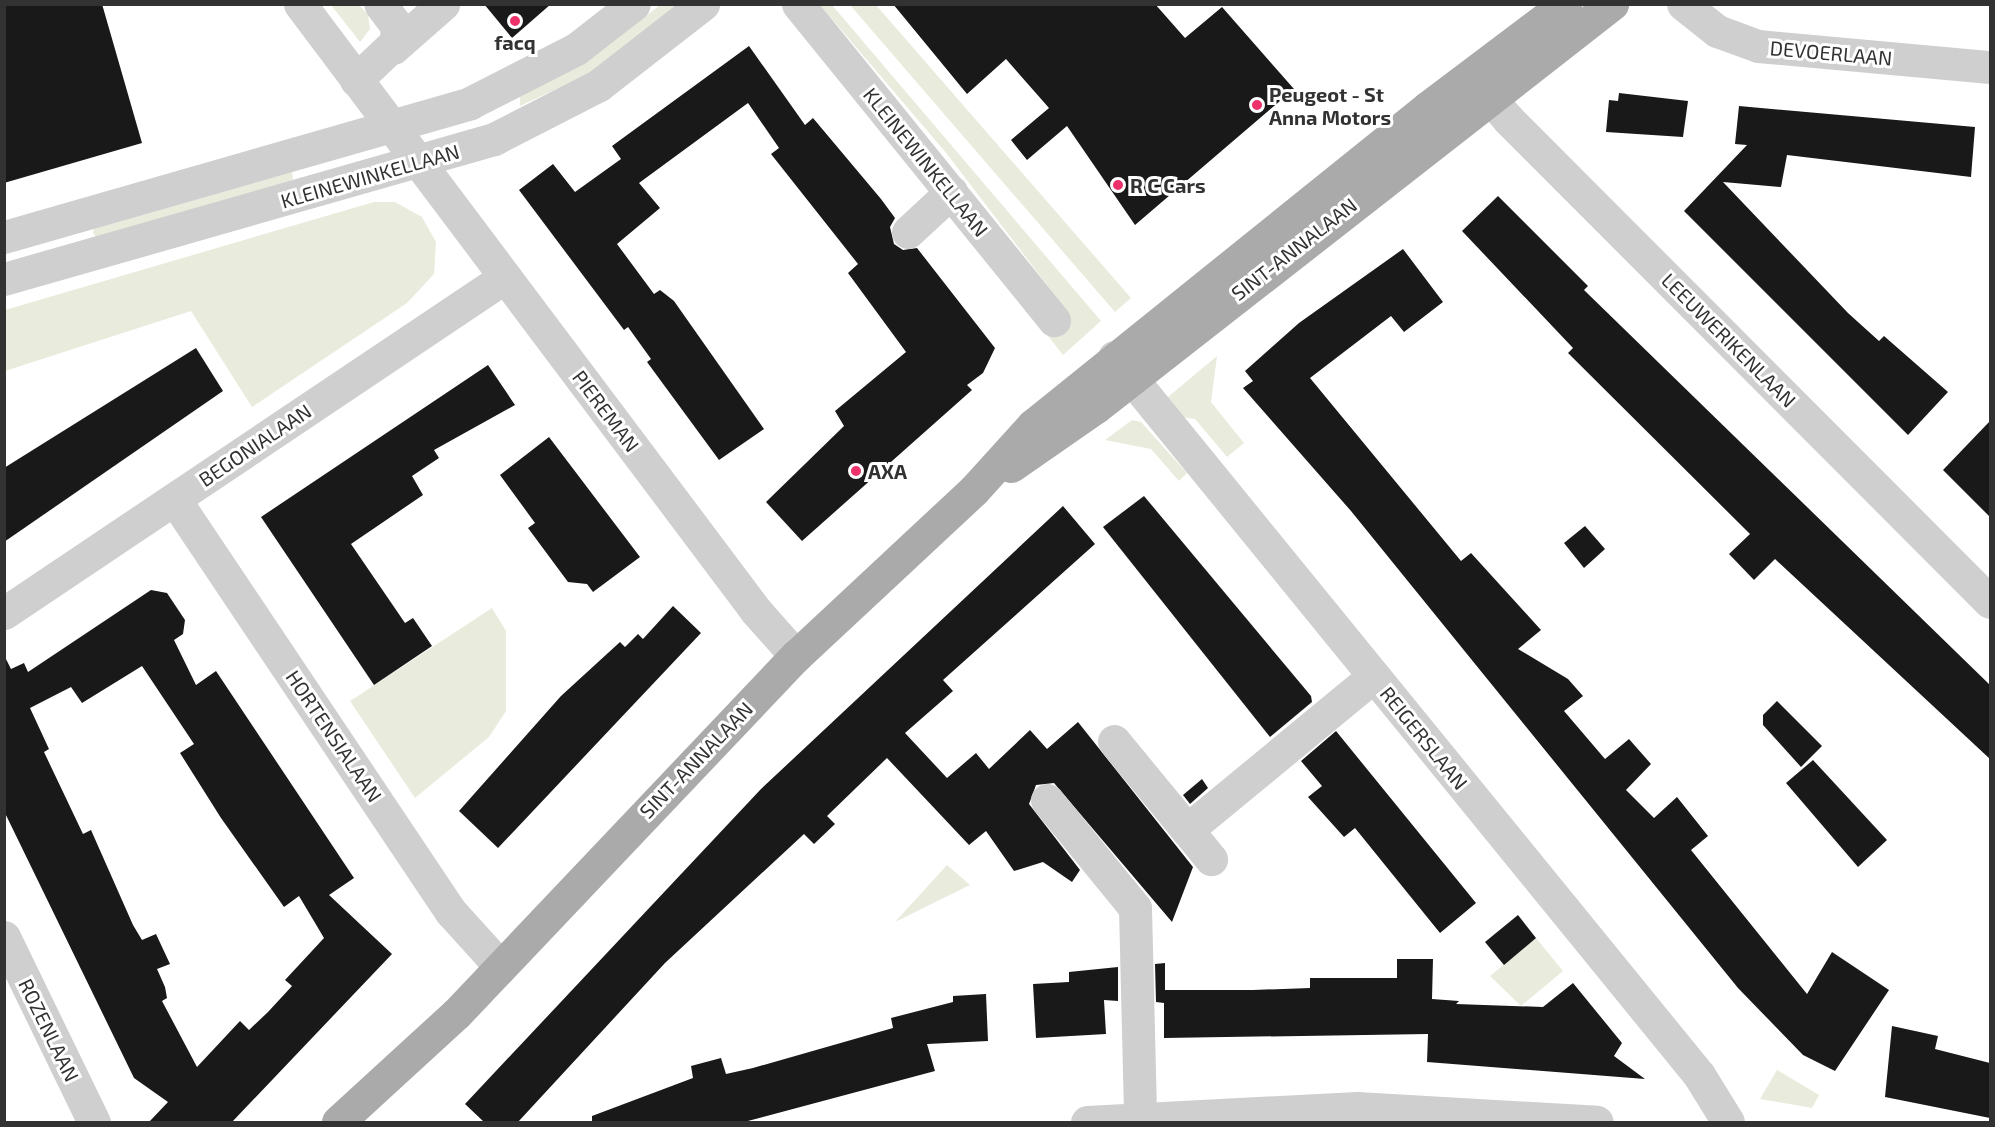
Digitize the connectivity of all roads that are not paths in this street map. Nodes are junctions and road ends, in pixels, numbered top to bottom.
1 (300, 4) edge
2 (380, 4) edge
3 (443, 4) edge
4 (634, 4) edge
5 (703, 4) edge
6 (798, 4) edge
7 (1565, 4) edge
8 (1612, 4) edge
9 (1683, 4) edge
10 (393, 48) junction
11 (1990, 67) edge
12 (356, 80) junction
13 (1480, 86) junction
14 (391, 125) junction
15 (419, 163) junction
16 (951, 192) junction
17 (908, 232) dead end
18 (4, 237) edge
19 (505, 277) junction
20 (4, 279) edge
21 (1054, 320) dead end
22 (1123, 367) junction
23 (174, 500) junction
24 (1990, 602) edge
25 (4, 613) edge
26 (796, 656) junction
27 (1374, 676) junction
28 (1114, 741) dead end
29 (1047, 800) dead end
30 (1187, 830) junction
31 (1211, 859) dead end
32 (4, 937) edge
33 (500, 966) junction
34 (429, 1041) junction
35 (1140, 1118) junction
36 (1547, 1120) edge
37 (94, 1122) edge
38 (338, 1122) edge
39 (370, 1122) edge
40 (1087, 1122) edge
41 (1597, 1122) edge
42 (1728, 1122) edge

1 - 12 street, PIEREMAN
2 - 10 street
3 - 10 street
4 - 14 street
5 - 15 street, KLEINEWINKELLAAN
6 - 16 street, KLEINEWINKELLAAN
7 - 13 main road, SINT-ANNALAAN
8 - 13 main road, SINT-ANNALAAN
9 - 11 street, DEVOERLAAN
10 - 12 street
12 - 14 street, PIEREMAN
13 - 22 main road, SINT-ANNALAAN
13 - 24 street, LEEUWERIKENLAAN
14 - 15 street, PIEREMAN
14 - 18 street
15 - 19 street, PIEREMAN
15 - 20 street, KLEINEWINKELLAAN
16 - 17 street
16 - 21 street, KLEINEWINKELLAAN
19 - 23 street, BEGONIALAAN
19 - 26 street, PIEREMAN
22 - 26 main road, SINT-ANNALAAN
22 - 27 street, REIGERSLAAN
23 - 25 street, BEGONIALAAN
23 - 33 street, HORTENSIALAAN
26 - 33 main road, SINT-ANNALAAN
27 - 30 street
27 - 42 street, REIGERSLAAN
28 - 30 street
29 - 35 street
30 - 31 street
32 - 37 street, ROZENLAAN
33 - 34 main road, SINT-ANNALAAN
34 - 38 main road, SINT-ANNALAAN
34 - 39 main road, SINT-ANNALAAN
35 - 36 street
35 - 40 street
36 - 41 street

